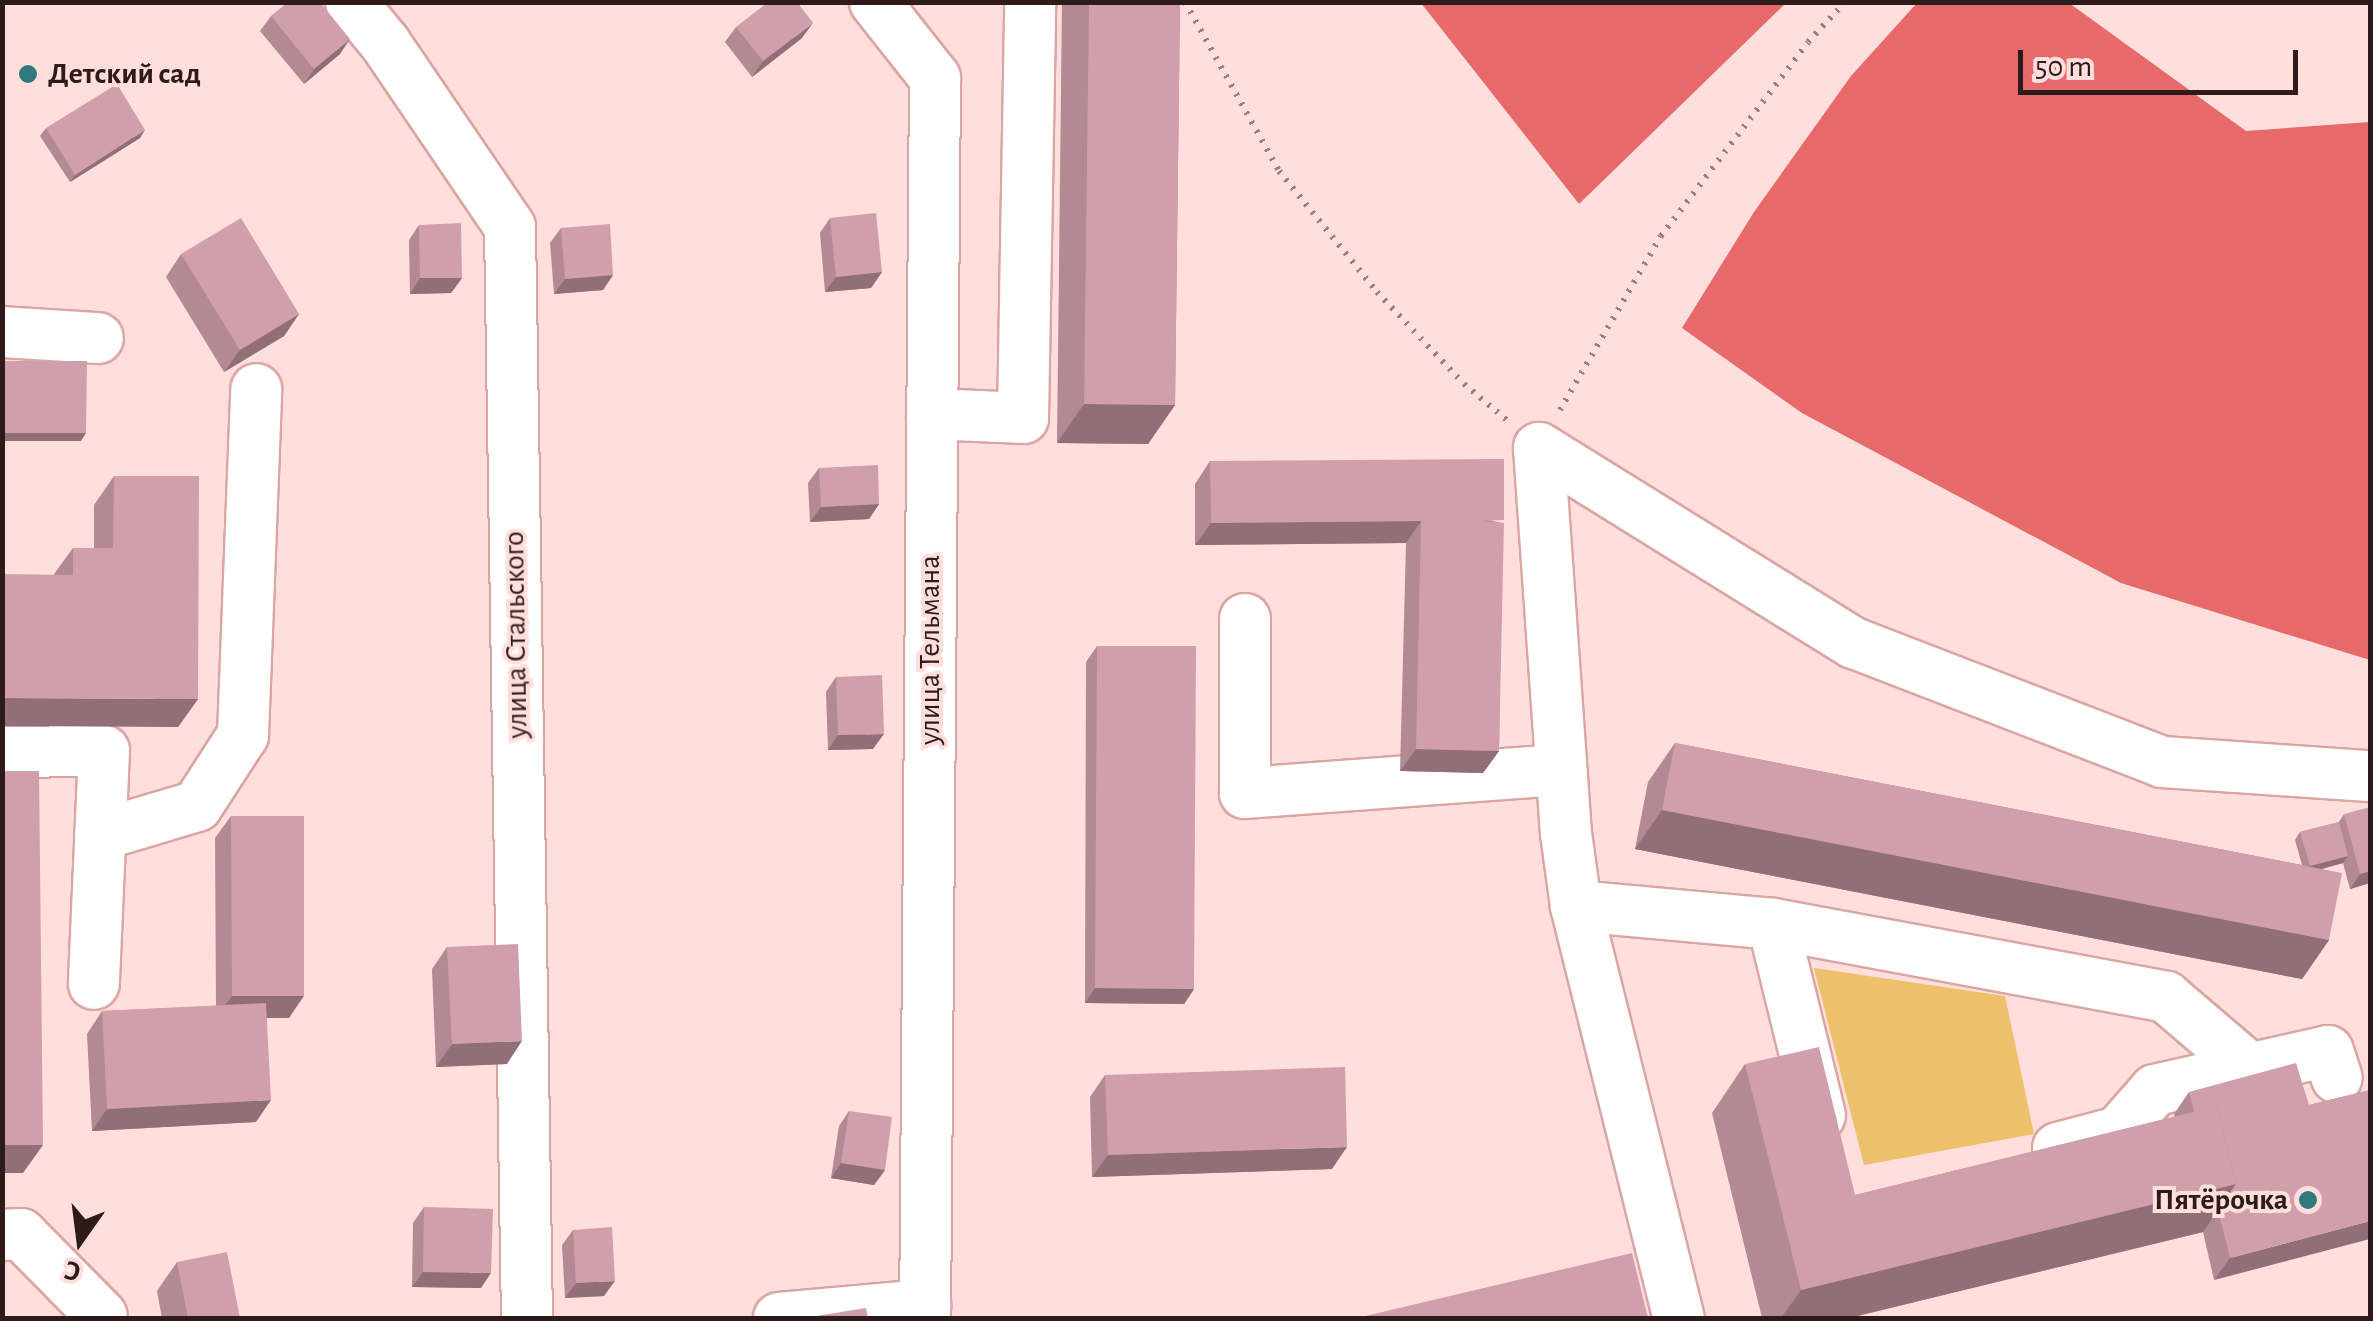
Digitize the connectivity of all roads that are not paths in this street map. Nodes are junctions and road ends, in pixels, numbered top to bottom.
1 (351, 2) edge
2 (876, 2) edge
3 (930, 2) edge
4 (1030, 2) edge
5 (912, 50) junction
6 (2, 332) edge
7 (98, 338) dead end
8 (256, 390) dead end
9 (932, 414) junction
10 (1245, 619) dead end
11 (2, 752) edge
12 (1561, 770) junction
13 (2370, 776) edge
14 (100, 835) junction
15 (1576, 906) junction
16 (1773, 924) junction
17 (94, 984) dead end
18 (2249, 1068) junction
19 (2351, 1088) edge
20 (2021, 1157) edge
21 (1832, 1167) edge
22 (2, 1235) edge
23 (925, 1311) edge
24 (102, 1316) edge
25 (527, 1318) edge
26 (779, 1318) edge
27 (1679, 1318) edge

1 - 25 street, улица Стальского
2 - 5 street, улица Тельмана
3 - 5 street
4 - 9 street
5 - 9 street, улица Тельмана
6 - 7 street
8 - 14 street
9 - 23 street, улица Тельмана
10 - 12 street
11 - 14 street
12 - 13 street
12 - 15 street
14 - 17 street
15 - 16 street
15 - 27 street
16 - 18 street
16 - 21 street
18 - 19 street
18 - 20 street
22 - 24 street
23 - 26 street

